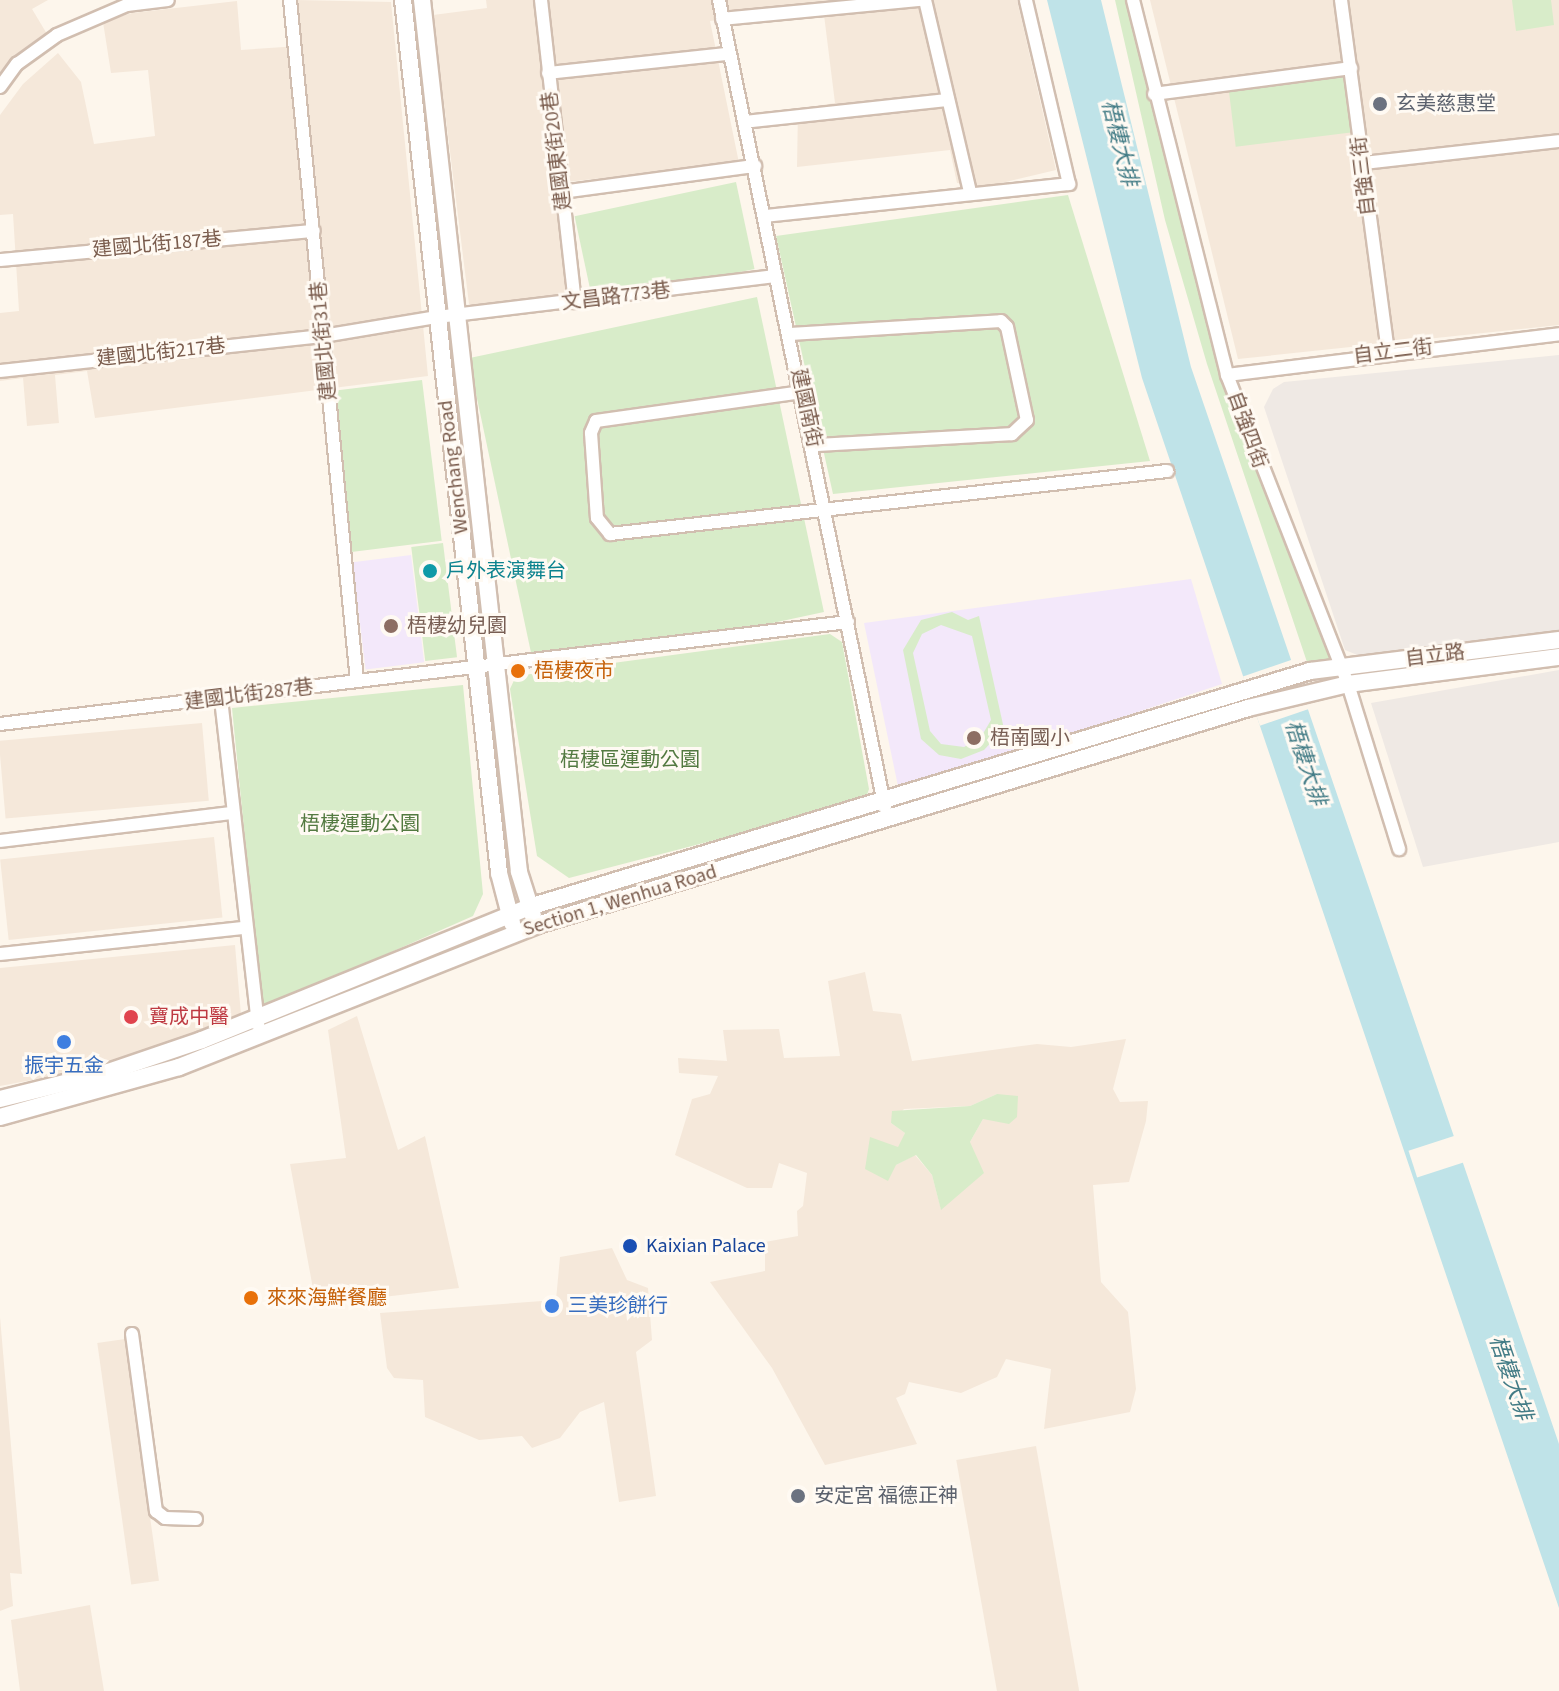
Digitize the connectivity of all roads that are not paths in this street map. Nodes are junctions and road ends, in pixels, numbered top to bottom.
1 (168, 0) edge
2 (290, 0) edge
3 (403, 0) edge
4 (422, 0) edge
5 (541, 0) edge
6 (719, 0) edge
7 (922, 0) edge
8 (1026, 0) edge
9 (1133, 0) edge
10 (1341, 0) edge
11 (722, 19) junction
12 (727, 54) junction
13 (1351, 68) junction
14 (548, 73) junction
15 (0, 87) edge
16 (1154, 94) junction
17 (948, 100) junction
18 (744, 122) junction
19 (1559, 141) edge
20 (1363, 163) junction
21 (755, 166) junction
22 (562, 192) junction
23 (970, 192) junction
24 (765, 216) junction
25 (314, 231) junction
26 (0, 260) edge
27 (776, 276) junction
28 (575, 302) junction
29 (456, 315) junction
30 (437, 317) junction
31 (790, 334) junction
32 (1559, 334) edge
33 (323, 336) junction
34 (1388, 352) junction
35 (0, 371) edge
36 (1227, 375) junction
37 (802, 392) junction
38 (814, 445) junction
39 (1167, 471) dead end
40 (824, 508) junction
41 (848, 622) junction
42 (1559, 640) edge
43 (1559, 657) edge
44 (478, 665) junction
45 (497, 665) junction
46 (1338, 668) junction
47 (357, 681) junction
48 (1348, 684) junction
49 (1241, 692) joint
50 (221, 699) junction
51 (1248, 708) joint
52 (0, 724) edge
53 (883, 800) junction
54 (231, 813) junction
55 (888, 818) junction
56 (0, 841) edge
57 (1399, 849) dead end
58 (529, 907) junction
59 (509, 914) junction
60 (537, 925) junction
61 (244, 928) junction
62 (516, 933) junction
63 (0, 954) edge
64 (258, 1027) junction
65 (0, 1099) edge
66 (0, 1117) edge
67 (132, 1334) dead end
68 (196, 1519) dead end

1 - 15 street
2 - 25 street, 建國北街31巷
3 - 30 street, Wenchang Road
4 - 29 street, Wenchang Road
5 - 14 street, 建國東街20巷
6 - 11 street, 建國南街
7 - 11 street
7 - 17 street
8 - 23 street
9 - 16 street, 自強四街
10 - 13 street, 自強三街
11 - 12 street, 建國南街
12 - 14 street
12 - 18 street, 建國南街
13 - 16 street
13 - 20 street, 自強三街
14 - 22 street, 建國東街20巷
16 - 36 street, 自強四街
17 - 18 street
17 - 23 street
18 - 21 street, 建國南街
19 - 20 street
20 - 34 street, 自強三街
21 - 22 street
21 - 24 street, 建國南街
22 - 28 street, 建國東街20巷
23 - 24 street
24 - 27 street, 建國南街
25 - 26 street, 建國北街187巷
25 - 33 street, 建國北街31巷
27 - 28 street, 文昌路773巷
27 - 31 street, 建國南街
28 - 29 street, 文昌路773巷
29 - 30 street, 文昌路773巷
29 - 45 street, Wenchang Road
30 - 33 street, 建國北街217巷
30 - 44 street, Wenchang Road
31 - 37 street, 建國南街
31 - 38 street
32 - 34 street, 自立二街
33 - 35 street, 建國北街217巷
33 - 47 street, 建國北街31巷
34 - 36 street, 自立二街
36 - 46 street, 自強四街
37 - 38 street, 建國南街
37 - 40 street
38 - 40 street, 建國南街
39 - 40 street
40 - 41 street, 建國南街
41 - 45 street, 建國北街287巷
41 - 53 street, 建國南街
42 - 46 street, 自立路
43 - 48 street, 自立路
44 - 45 street, 建國北街287巷
44 - 47 street, 建國北街287巷
44 - 59 street, Wenchang Road
45 - 58 street, Wenchang Road
46 - 48 street, 自強四街
46 - 49 street, 自立路
47 - 50 street, 建國北街287巷
48 - 51 street, 自立路
48 - 57 street, 自強四街
49 - 53 street, Section 1, Wenhua Road
50 - 52 street, 建國北街287巷
50 - 54 street
51 - 55 street, Section 1, Wenhua Road
53 - 55 street, 建國南街
53 - 58 street, Section 1, Wenhua Road
54 - 56 street
54 - 61 street
55 - 60 street, Section 1, Wenhua Road
58 - 59 street, Section 1, Wenhua Road
58 - 60 street, Wenchang Road
59 - 62 street, Wenchang Road
59 - 64 street, Section 1, Wenhua Road
60 - 62 street, Section 1, Wenhua Road
61 - 63 street
61 - 64 street
62 - 64 street, Section 1, Wenhua Road
64 - 65 street, Section 1, Wenhua Road
64 - 66 street, Section 1, Wenhua Road
67 - 68 street

